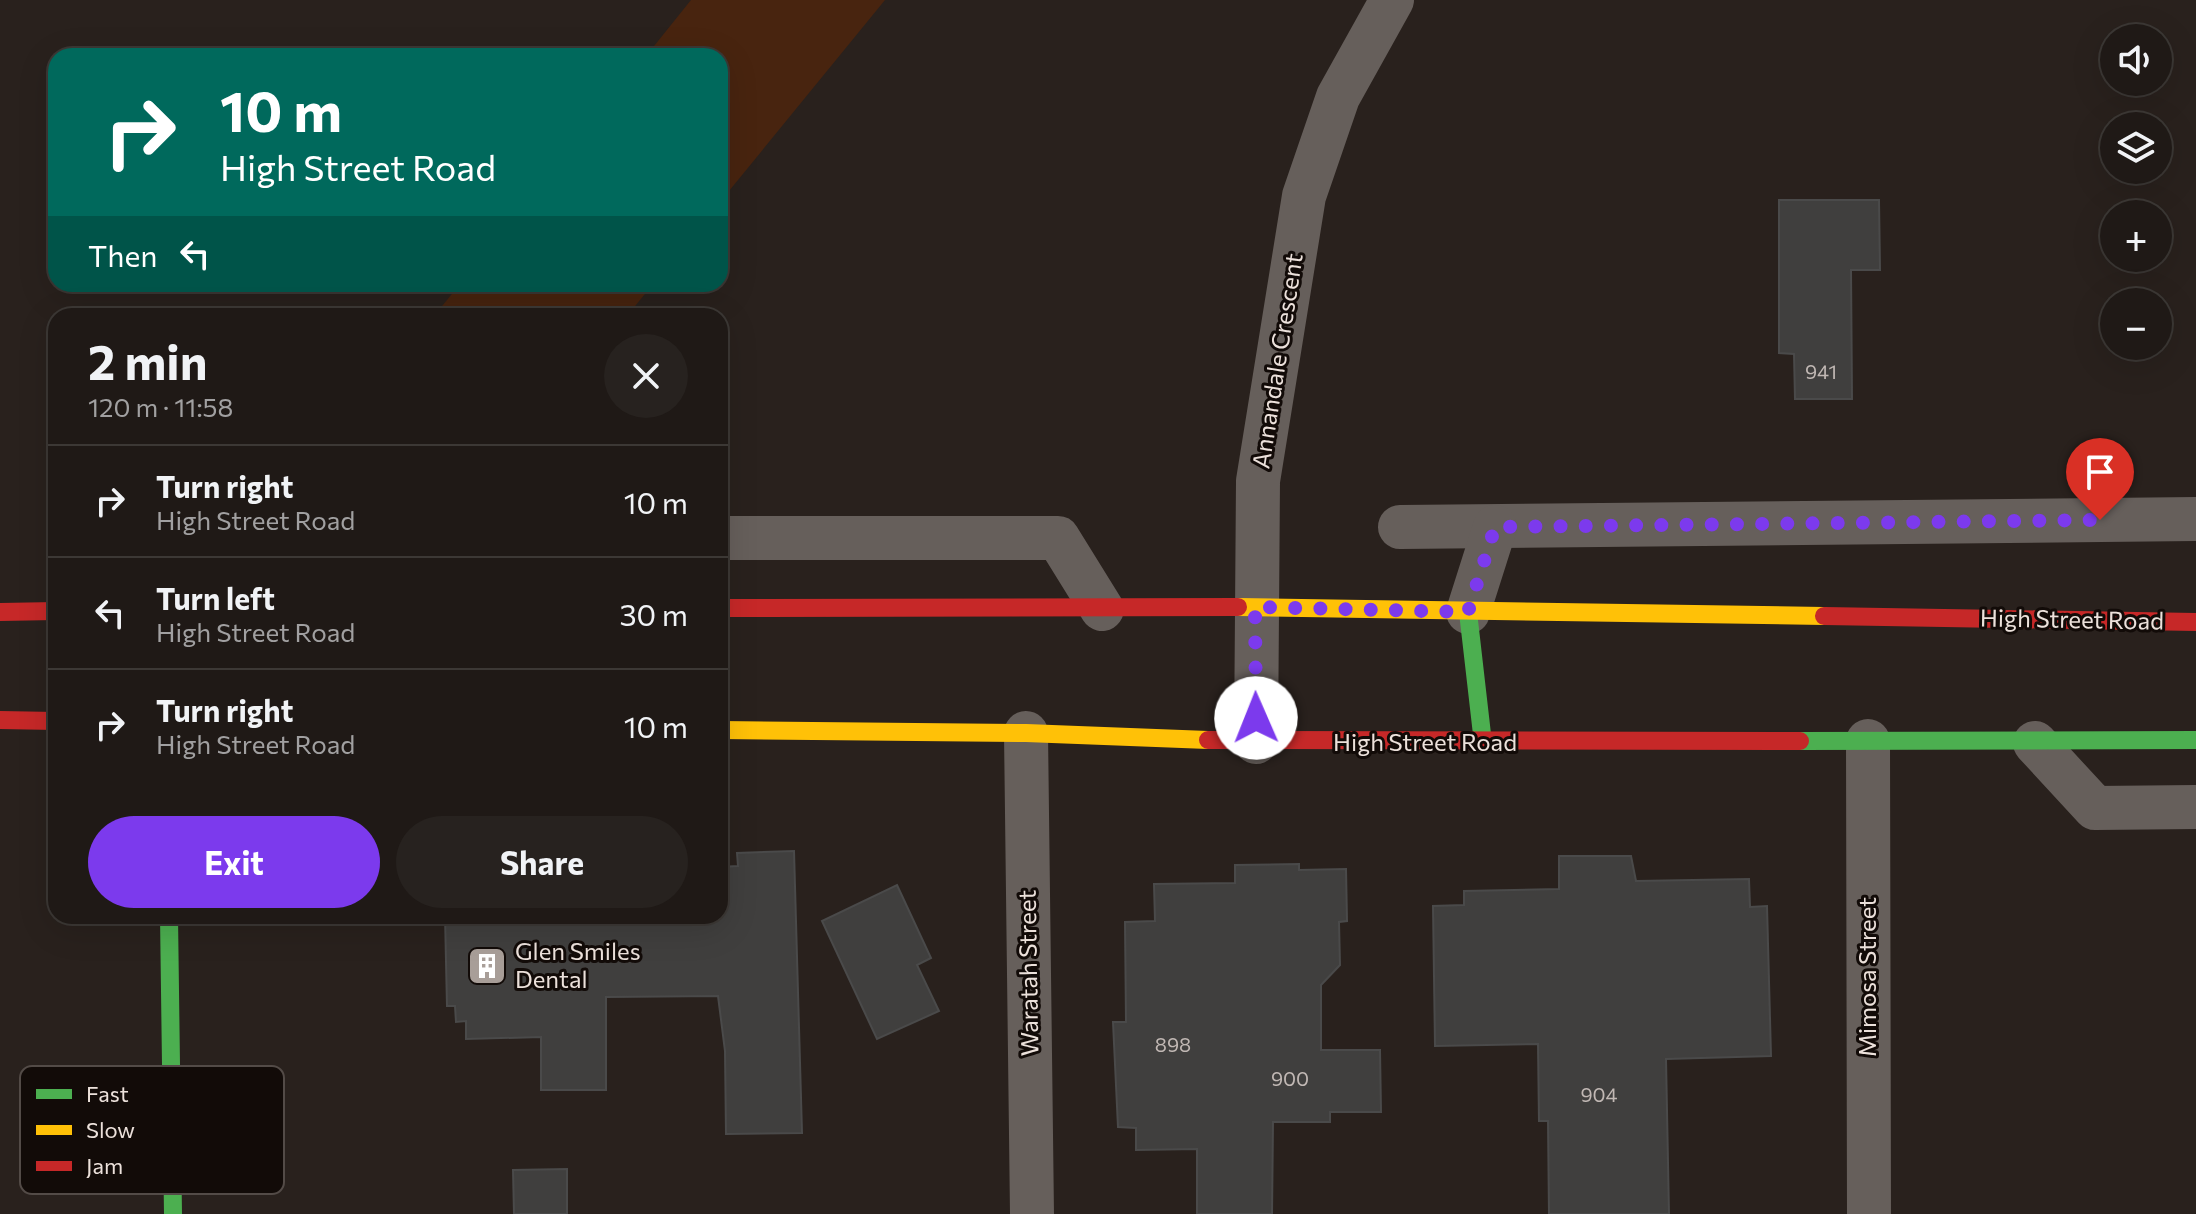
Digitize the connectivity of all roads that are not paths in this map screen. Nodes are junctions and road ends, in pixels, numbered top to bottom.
1 (1392, 0) edge
2 (2196, 519) edge
3 (1400, 527) dead end
4 (1495, 527) junction
5 (728, 538) edge
6 (1255, 607) junction
7 (728, 608) edge
8 (1102, 609) junction
9 (48, 611) edge
10 (0, 612) edge
11 (1468, 612) junction
12 (2196, 622) edge
13 (0, 720) edge
14 (48, 721) edge
15 (728, 730) edge
16 (1026, 733) junction
17 (2196, 740) edge
18 (1868, 741) junction
19 (1256, 742) junction
20 (1483, 743) junction
21 (2035, 743) junction
22 (2196, 807) edge
23 (169, 924) edge
24 (171, 1066) edge
25 (173, 1194) edge
26 (173, 1214) edge
27 (1032, 1214) edge
28 (1869, 1214) edge

1 - 6 street, Annandale Crescent
2 - 4 street
3 - 4 street
4 - 11 street
5 - 8 street
6 - 8 main road, High Street Road
6 - 11 main road, High Street Road
6 - 19 street, Annandale Crescent
7 - 8 main road, High Street Road
9 - 10 main road
11 - 12 main road, High Street Road
11 - 20 main road
13 - 14 main road
15 - 16 main road, High Street Road
16 - 19 main road, High Street Road
16 - 27 street, Waratah Street
17 - 21 main road, High Street Road
18 - 20 main road, High Street Road
18 - 21 main road, High Street Road
18 - 28 street, Mimosa Street
19 - 20 main road, High Street Road
21 - 22 street
23 - 24 main road
25 - 26 main road

